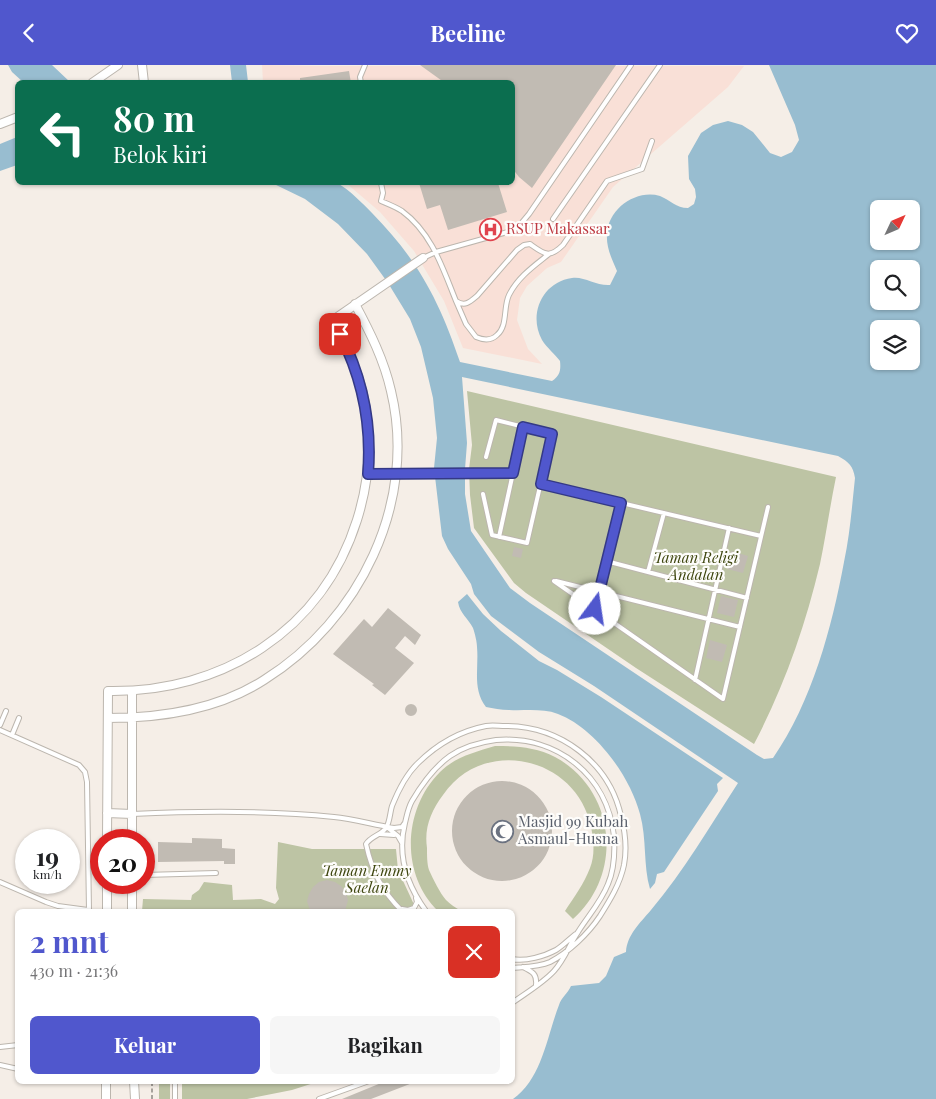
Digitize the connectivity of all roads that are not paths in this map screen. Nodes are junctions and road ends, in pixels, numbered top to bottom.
1 (118, 65) edge
2 (142, 65) edge
3 (365, 65) edge
4 (631, 65) edge
5 (660, 65) edge
6 (96, 80) edge
7 (144, 80) edge
8 (360, 80) edge
9 (15, 118) edge
10 (0, 123) edge
11 (652, 141) dead end
12 (381, 185) edge
13 (553, 219) dead end
14 (436, 252) junction
15 (549, 254) junction
16 (424, 258) joint
17 (456, 301) junction
18 (355, 304) junction
19 (523, 427) junction
20 (486, 457) dead end
21 (513, 473) junction
22 (368, 474) junction
23 (396, 474) junction
24 (541, 484) junction
25 (483, 494) dead end
26 (621, 503) junction
27 (768, 507) dead end
28 (664, 513) junction
29 (729, 528) junction
30 (761, 535) junction
31 (499, 537) junction
32 (606, 561) junction
33 (648, 572) junction
34 (715, 589) junction
35 (599, 592) junction
36 (747, 598) junction
37 (595, 609) junction
38 (708, 619) junction
39 (740, 627) junction
40 (695, 679) junction
41 (132, 691) junction
42 (6, 711) dead end
43 (19, 718) dead end
44 (108, 718) junction
45 (132, 718) junction
46 (0, 725) edge
47 (0, 730) edge
48 (12, 735) junction
49 (107, 813) junction
50 (132, 814) junction
51 (389, 818) junction
52 (405, 822) junction
53 (387, 827) junction
54 (394, 828) junction
55 (107, 829) edge
56 (132, 829) edge
57 (380, 834) junction
58 (398, 836) junction
59 (402, 845) junction
60 (216, 873) dead end
61 (155, 875) edge
62 (0, 882) edge
63 (107, 894) edge
64 (132, 894) edge
65 (415, 896) junction
66 (78, 909) edge
67 (88, 909) edge
68 (107, 909) edge
69 (132, 909) edge
70 (400, 909) edge
71 (411, 909) edge
72 (425, 909) edge
73 (576, 934) junction
74 (570, 948) junction
75 (515, 960) edge
76 (523, 967) junction
77 (515, 968) edge
78 (536, 985) junction
79 (515, 1001) edge
80 (15, 1045) edge
81 (0, 1047) edge
82 (0, 1065) edge
83 (15, 1068) edge
84 (106, 1084) edge
85 (134, 1084) edge
86 (175, 1084) edge
87 (361, 1084) edge
88 (106, 1099) edge
89 (135, 1099) edge
90 (175, 1099) edge
91 (319, 1099) edge

1 - 6 street
2 - 7 street
3 - 8 lane
4 - 14 lane
5 - 13 lane
9 - 10 street
11 - 15 lane
12 - 14 lane
14 - 16 lane
14 - 17 lane
15 - 17 lane
15 - 17 lane
16 - 18 street
18 - 22 street
18 - 23 street
19 - 20 lane
19 - 21 lane
19 - 24 lane
21 - 23 lane
21 - 31 lane
22 - 23 lane
22 - 41 street
23 - 45 street
24 - 26 lane
24 - 31 lane
25 - 31 lane
26 - 28 lane
26 - 32 lane
27 - 30 lane
28 - 29 lane
28 - 33 lane
29 - 30 lane
29 - 34 lane
30 - 36 lane
32 - 33 lane
32 - 35 lane
33 - 34 lane
34 - 36 lane
34 - 38 lane
35 - 37 lane
35 - 37 lane
35 - 38 lane
36 - 39 lane
37 - 40 lane
38 - 39 lane
38 - 40 lane
39 - 40 lane
41 - 44 street
41 - 45 street
42 - 46 lane
43 - 48 lane
44 - 45 street
44 - 49 street
45 - 50 street
47 - 48 lane
48 - 67 lane
49 - 50 street
49 - 55 street
50 - 53 lane
50 - 56 street
51 - 53 lane
51 - 54 lane
51 - 74 lane
52 - 54 lane
52 - 59 lane
52 - 73 lane
53 - 54 lane
53 - 57 lane
53 - 58 lane
57 - 58 lane
57 - 70 lane
58 - 59 lane
59 - 65 lane
60 - 61 lane
62 - 66 lane
63 - 68 street
64 - 69 street
65 - 71 lane
65 - 72 lane
73 - 74 lane
73 - 75 lane
74 - 76 lane
74 - 78 lane
76 - 77 lane
76 - 78 lane
78 - 79 lane
80 - 81 lane
82 - 83 lane
84 - 88 street
85 - 89 street
86 - 90 lane
87 - 91 lane

